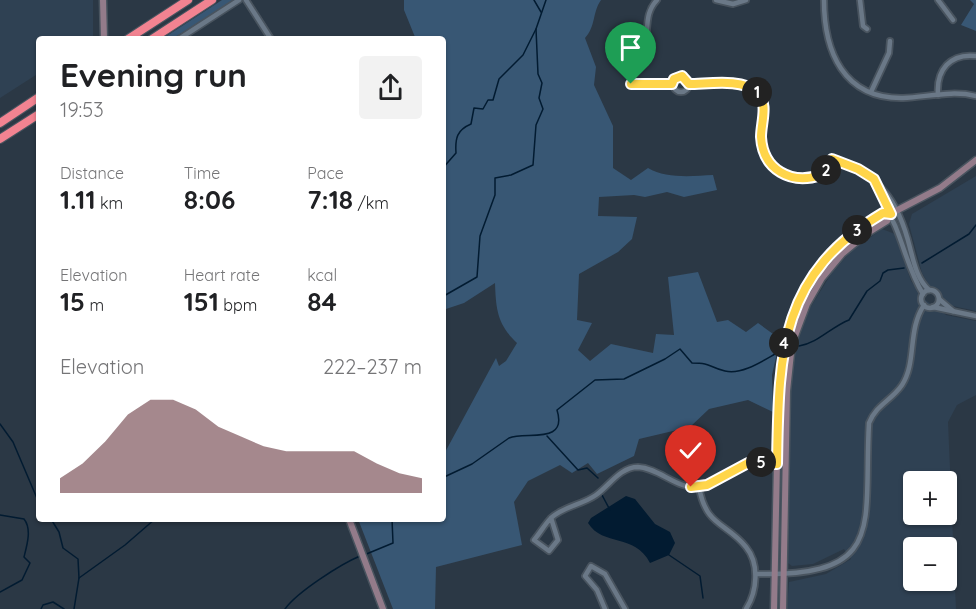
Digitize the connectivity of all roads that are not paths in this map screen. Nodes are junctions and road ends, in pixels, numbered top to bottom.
1 (103, 0) edge
2 (188, 0) edge
3 (212, 0) edge
4 (239, 0) edge
5 (246, 0) edge
6 (657, 0) edge
7 (716, 0) edge
8 (746, 0) edge
9 (824, 0) edge
10 (860, 0) edge
11 (938, 0) edge
12 (953, 20) dead end
13 (867, 28) dead end
14 (104, 36) edge
15 (133, 36) edge
16 (158, 36) edge
17 (184, 36) edge
18 (270, 36) edge
19 (890, 41) dead end
20 (976, 56) edge
21 (672, 84) junction
22 (689, 84) junction
23 (871, 92) junction
24 (938, 95) junction
25 (976, 96) edge
26 (36, 99) edge
27 (36, 116) edge
28 (0, 123) edge
29 (0, 139) edge
30 (976, 160) edge
31 (894, 213) junction
32 (929, 290) junction
33 (923, 294) junction
34 (939, 299) junction
35 (924, 305) junction
36 (933, 307) junction
37 (958, 314) junction
38 (976, 316) edge
39 (777, 464) junction
40 (699, 487) junction
41 (551, 518) junction
42 (350, 522) edge
43 (756, 574) junction
44 (775, 575) junction
45 (784, 575) junction
46 (383, 609) edge
47 (605, 609) edge
48 (625, 609) edge
49 (746, 609) edge
50 (774, 609) edge
51 (783, 609) edge

1 - 14 main road
2 - 15 highway
3 - 16 highway
4 - 17 street
5 - 18 street
6 - 21 street
7 - 8 street
9 - 23 street
10 - 13 street
11 - 12 street
19 - 23 street
20 - 24 street
21 - 22 street
21 - 22 street
22 - 31 street
23 - 24 street
24 - 25 street
26 - 28 highway
27 - 29 highway
30 - 31 main road
31 - 32 street
31 - 33 street
31 - 39 main road
31 - 45 main road
32 - 33 street
32 - 34 street
33 - 35 street
34 - 36 street
34 - 37 street
35 - 36 street
35 - 45 street
36 - 37 street
37 - 38 street
39 - 40 street
39 - 44 main road
40 - 41 street
40 - 43 street
41 - 41 street
42 - 46 main road
43 - 44 street
43 - 49 street
44 - 45 street
44 - 50 main road
45 - 51 main road
47 - 48 street

